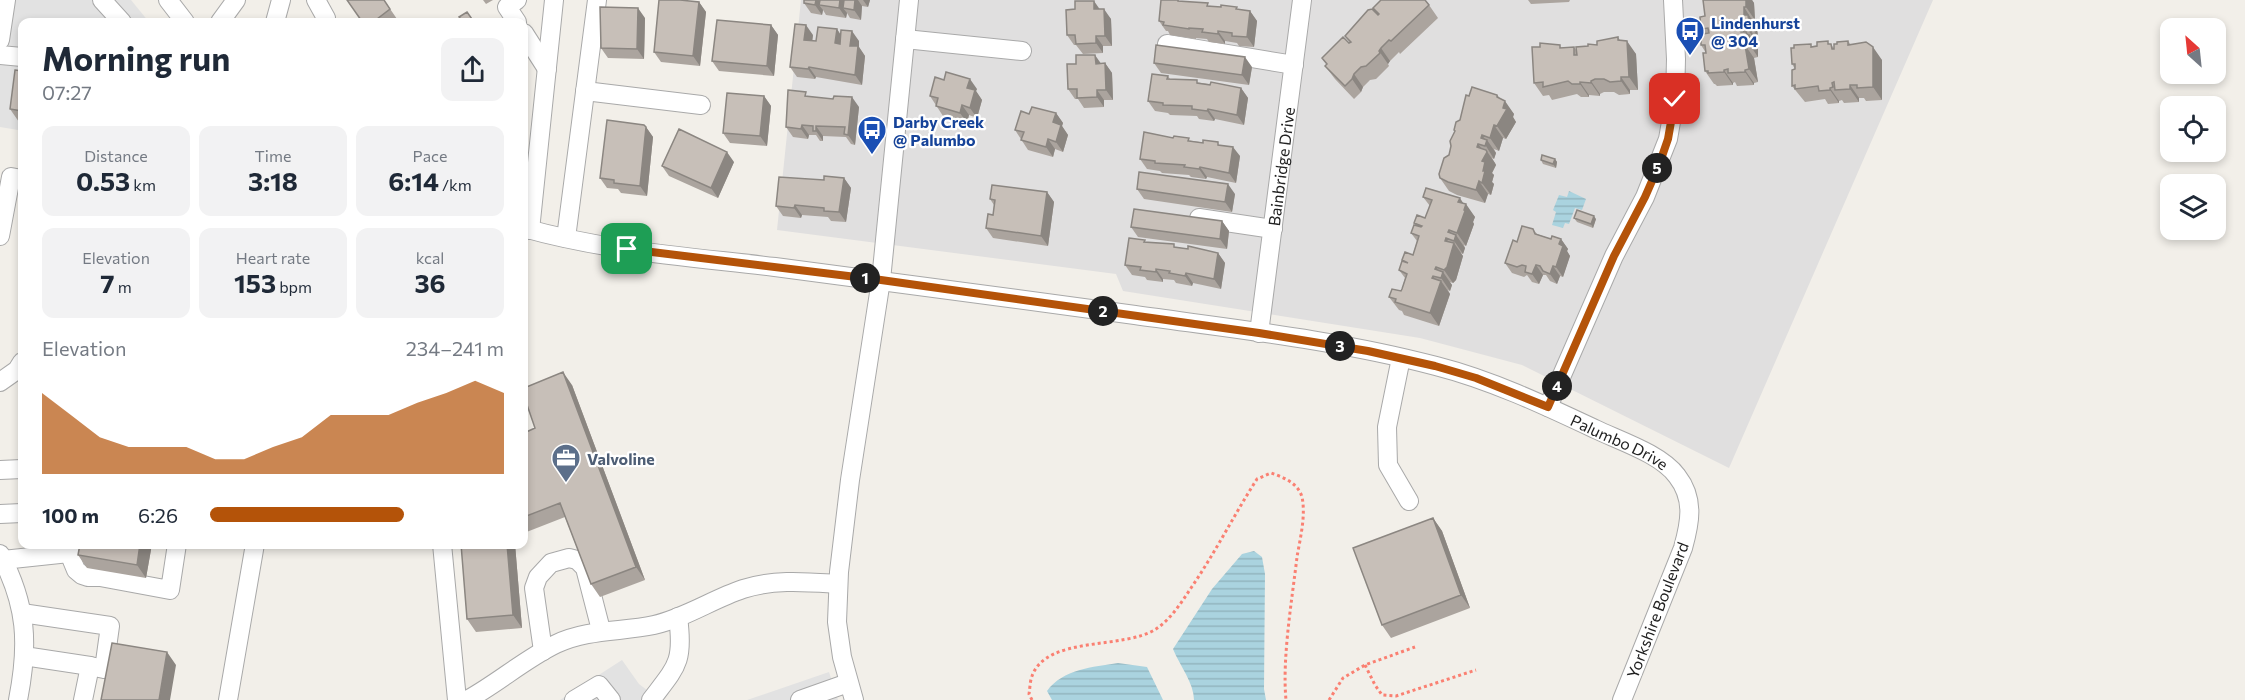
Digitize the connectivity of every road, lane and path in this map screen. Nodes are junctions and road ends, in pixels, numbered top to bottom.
1 (6, 0) edge
2 (102, 0) edge
3 (168, 0) edge
4 (236, 0) edge
5 (280, 0) edge
6 (316, 0) edge
7 (517, 0) edge
8 (554, 0) edge
9 (597, 0) edge
10 (909, 0) edge
11 (1302, 0) edge
12 (1673, 0) edge
13 (118, 18) edge
14 (182, 18) edge
15 (223, 18) edge
16 (276, 18) edge
17 (326, 18) edge
18 (514, 18) edge
19 (528, 39) edge
20 (905, 39) junction
21 (0, 40) edge
22 (1167, 44) edge
23 (1022, 51) dead end
24 (0, 55) edge
25 (18, 57) edge
26 (1294, 65) junction
27 (547, 69) junction
28 (585, 91) junction
29 (701, 105) dead end
30 (11, 177) edge
31 (1179, 215) edge
32 (528, 221) edge
33 (528, 229) edge
34 (1273, 229) junction
35 (0, 236) edge
36 (566, 238) junction
37 (881, 280) junction
38 (1259, 333) junction
39 (1401, 358) junction
40 (18, 368) edge
41 (0, 382) edge
42 (1548, 407) junction
43 (18, 469) edge
44 (0, 471) edge
45 (1683, 484) joint
46 (1409, 501) dead end
47 (18, 513) edge
48 (0, 514) edge
49 (73, 549) edge
50 (176, 549) edge
51 (254, 549) edge
52 (442, 549) edge
53 (2, 562) edge
54 (838, 584) junction
55 (22, 613) junction
56 (678, 618) junction
57 (601, 630) junction
58 (1415, 647) dead end
59 (543, 651) junction
60 (24, 656) junction
61 (1365, 665) junction
62 (90, 666) junction
63 (1476, 670) dead end
64 (851, 691) edge
65 (18, 700) edge
66 (83, 700) edge
67 (228, 700) edge
68 (457, 700) edge
69 (467, 700) edge
70 (574, 700) edge
71 (611, 700) edge
72 (651, 700) edge
73 (800, 700) edge
74 (1032, 700) edge
75 (1286, 700) edge
76 (1329, 700) edge
77 (1622, 700) edge

1 - 21 street
2 - 13 street
3 - 14 street
4 - 15 street
5 - 16 street
6 - 17 street
7 - 18 street
8 - 27 street
9 - 28 street
10 - 20 street
11 - 26 street, Bainbridge Drive
12 - 42 street
19 - 27 street
20 - 23 street
20 - 37 street
22 - 26 street
24 - 25 street
26 - 34 street, Bainbridge Drive
27 - 32 street
28 - 29 street
28 - 36 street
30 - 35 street
31 - 34 street
33 - 36 street, Palumbo Drive
34 - 38 street, Bainbridge Drive
36 - 37 street, Palumbo Drive
37 - 38 street, Palumbo Drive
37 - 54 street
38 - 39 street, Palumbo Drive
39 - 42 street, Palumbo Drive
39 - 46 street
40 - 41 street
42 - 45 street, Palumbo Drive
43 - 44 street
45 - 77 street, Yorkshire Boulevard
47 - 48 street
49 - 50 street
49 - 53 street
51 - 67 street
52 - 68 street
53 - 55 street
54 - 56 street
54 - 64 street
55 - 60 street
55 - 62 street
56 - 57 street
56 - 72 street
57 - 59 street
57 - 59 street
58 - 61 path
59 - 69 street
60 - 62 street
60 - 65 street
61 - 63 path
61 - 76 path
62 - 66 street
64 - 73 street
70 - 71 street
74 - 75 path

